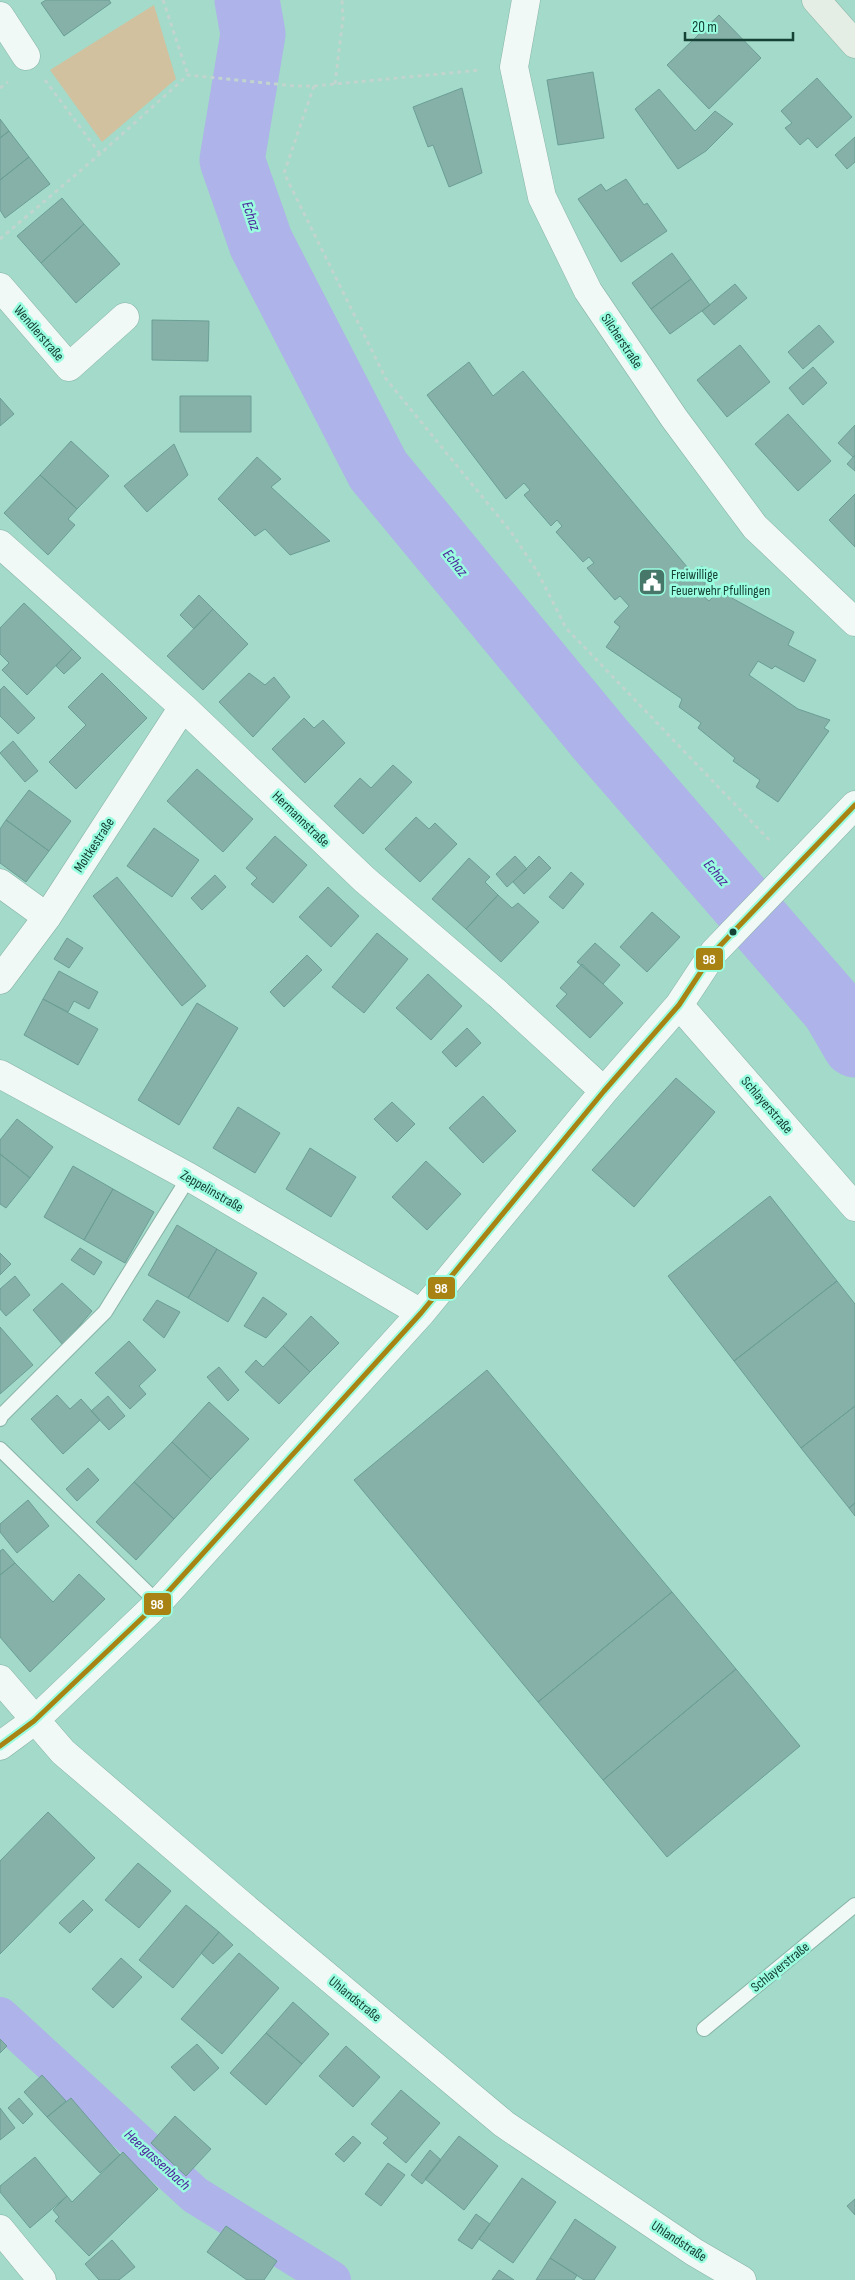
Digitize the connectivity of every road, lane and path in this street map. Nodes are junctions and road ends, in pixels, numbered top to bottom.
1 (163, 0) edge
2 (342, 0) edge
3 (526, 0) edge
4 (816, 0) edge
5 (0, 16) edge
6 (855, 44) edge
7 (26, 56) joint
8 (514, 68) junction
9 (188, 76) junction
10 (335, 84) junction
11 (314, 86) junction
12 (100, 154) junction
13 (0, 239) edge
14 (0, 288) edge
15 (125, 317) dead end
16 (0, 544) edge
17 (855, 622) edge
18 (184, 707) junction
19 (855, 805) edge
20 (795, 867) junction
21 (0, 883) edge
22 (47, 917) junction
23 (0, 980) edge
24 (679, 1005) junction
25 (0, 1074) edge
26 (604, 1091) junction
27 (189, 1177) junction
28 (855, 1207) edge
29 (421, 1313) junction
30 (0, 1419) edge
31 (0, 1449) edge
32 (158, 1603) junction
33 (0, 1679) edge
34 (34, 1721) junction
35 (0, 1746) edge
36 (855, 1905) edge
37 (704, 2029) dead end
38 (0, 2229) edge
39 (42, 2280) edge
40 (742, 2280) edge

1 - 9 path
2 - 10 path
3 - 8 street, Silcherstraße
4 - 6 main road
5 - 7 street
7 - 12 path
8 - 10 path
8 - 17 street, Silcherstraße
9 - 11 path
9 - 12 path
10 - 11 path
11 - 20 path
12 - 13 path
14 - 15 street, Wendlerstraße
16 - 18 street, Hermannstraße
18 - 22 street, Moltkestraße
18 - 26 street, Hermannstraße
19 - 20 street
20 - 24 street
21 - 22 street
22 - 23 street, Moltkestraße
24 - 26 street
24 - 28 street, Schlayerstraße
25 - 27 street, Zeppelinstraße
26 - 29 street
27 - 29 street, Zeppelinstraße
27 - 30 lane
29 - 32 street
31 - 32 lane
32 - 34 street
33 - 34 street, Uhlandstraße
34 - 35 street
34 - 40 street, Uhlandstraße
36 - 37 lane, Schlayerstraße
38 - 39 street

